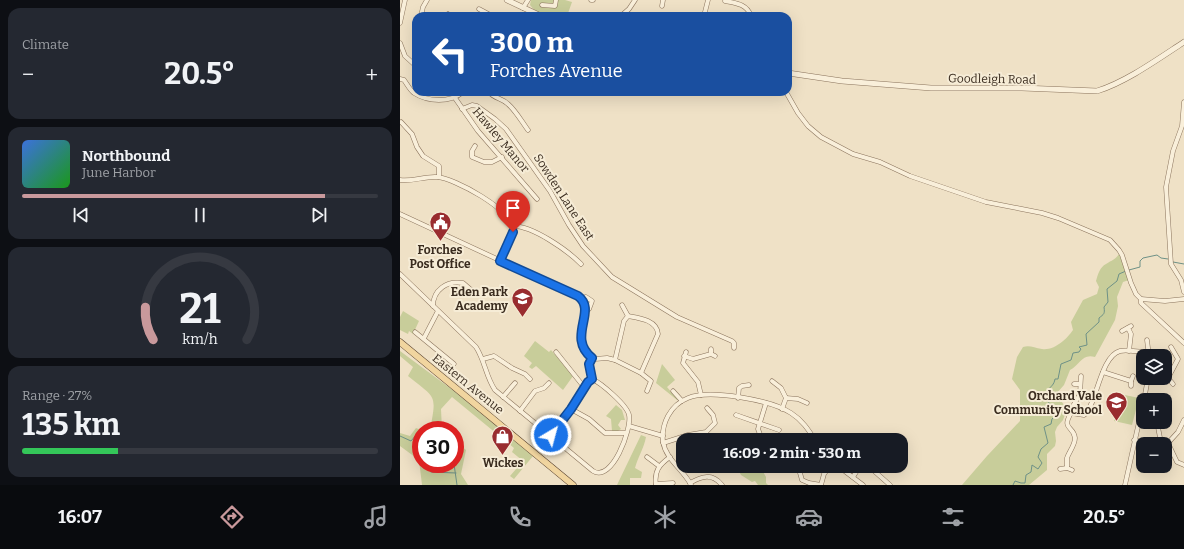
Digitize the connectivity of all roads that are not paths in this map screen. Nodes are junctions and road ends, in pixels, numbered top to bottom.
1 (428, 0) edge
2 (507, 0) edge
3 (528, 0) edge
4 (556, 0) edge
5 (635, 0) edge
6 (663, 0) edge
7 (708, 0) edge
8 (725, 1) edge
9 (736, 1) edge
10 (403, 2) edge
11 (542, 4) dead end
12 (701, 5) dead end
13 (662, 6) dead end
14 (706, 6) junction
15 (523, 8) junction
16 (480, 9) dead end
17 (422, 12) edge
18 (485, 12) edge
19 (532, 12) edge
20 (626, 12) edge
21 (705, 12) edge
22 (748, 12) edge
23 (400, 23) edge
24 (1184, 42) edge
25 (400, 43) edge
26 (412, 62) edge
27 (792, 74) edge
28 (400, 79) edge
29 (412, 91) edge
30 (423, 96) edge
31 (458, 96) edge
32 (493, 96) edge
33 (788, 96) edge
34 (455, 98) junction
35 (1184, 102) edge
36 (462, 109) junction
37 (400, 122) edge
38 (528, 130) dead end
39 (475, 146) dead end
40 (502, 157) junction
41 (439, 177) junction
42 (400, 180) edge
43 (538, 191) dead end
44 (534, 194) junction
45 (537, 198) dead end
46 (400, 214) edge
47 (513, 226) junction
48 (500, 261) junction
49 (581, 264) dead end
50 (400, 274) edge
51 (1184, 292) edge
52 (477, 295) dead end
53 (581, 298) junction
54 (434, 299) junction
55 (1141, 299) junction
56 (1184, 299) edge
57 (427, 300) junction
58 (622, 305) dead end
59 (433, 307) junction
60 (585, 310) junction
61 (438, 311) junction
62 (628, 316) junction
63 (1122, 331) dead end
64 (415, 332) dead end
65 (424, 338) junction
66 (1147, 340) dead end
67 (1184, 343) edge
68 (401, 344) edge
69 (1171, 347) dead end
70 (734, 348) dead end
71 (1148, 349) edge
72 (1129, 351) junction
73 (556, 352) dead end
74 (1136, 352) edge
75 (712, 353) dead end
76 (592, 358) junction
77 (483, 359) junction
78 (615, 360) junction
79 (454, 364) dead end
80 (1172, 370) edge
81 (1103, 372) junction
82 (641, 374) junction
83 (1081, 376) dead end
84 (1133, 376) dead end
85 (530, 379) dead end
86 (592, 379) junction
87 (772, 381) dead end
88 (1131, 381) junction
89 (515, 383) dead end
90 (549, 383) dead end
91 (1074, 384) dead end
92 (1080, 384) junction
93 (749, 385) dead end
94 (1131, 386) dead end
95 (584, 388) junction
96 (647, 391) dead end
97 (673, 391) dead end
98 (701, 395) junction
99 (503, 397) junction
100 (738, 398) junction
101 (786, 398) junction
102 (682, 401) junction
103 (766, 403) junction
104 (807, 403) dead end
105 (707, 408) dead end
106 (571, 409) junction
107 (782, 409) junction
108 (520, 411) junction
109 (1071, 413) junction
110 (736, 415) dead end
111 (1184, 420) edge
112 (759, 423) junction
113 (628, 426) junction
114 (1137, 429) edge
115 (779, 430) dead end
116 (626, 433) junction
117 (760, 433) edge
118 (810, 433) edge
119 (551, 435) junction
120 (663, 436) junction
121 (1172, 438) edge
122 (1134, 440) joint
123 (663, 443) junction
124 (1172, 452) edge
125 (648, 457) dead end
126 (670, 457) junction
127 (1184, 465) edge
128 (659, 466) junction
129 (1066, 468) junction
130 (1060, 469) dead end
131 (1072, 470) dead end
132 (800, 473) edge
133 (825, 473) edge
134 (847, 473) edge
135 (855, 473) edge
136 (876, 473) edge
137 (852, 477) junction
138 (673, 483) dead end
139 (801, 483) edge
140 (656, 484) edge
141 (691, 484) edge
142 (573, 485) edge
143 (722, 485) edge
144 (821, 485) edge
145 (863, 485) edge
146 (890, 485) edge
147 (1125, 485) edge

1 - 17 street
2 - 15 street
3 - 15 street
4 - 11 street
5 - 20 street
6 - 13 street
7 - 14 street
8 - 9 street
9 - 22 street
10 - 23 street
12 - 14 street
14 - 21 street
15 - 19 street
16 - 18 street
24 - 27 street, Goodleigh Road
25 - 26 street
28 - 29 street
30 - 34 street
31 - 34 street
32 - 38 street
33 - 55 street
34 - 36 street, Hawley Manor
35 - 51 street
36 - 40 street, Hawley Manor
36 - 70 street, Sowden Lane East
37 - 41 street
39 - 40 street
40 - 44 street, Hawley Manor
41 - 42 street
41 - 47 street
43 - 44 street
44 - 45 street, Hawley Manor
46 - 48 street
47 - 48 street
47 - 49 street
48 - 53 street
50 - 57 street
52 - 54 street
53 - 60 street
53 - 60 street
54 - 57 street
54 - 59 street
55 - 56 street
55 - 67 street
57 - 59 street
58 - 62 street
59 - 61 street
60 - 76 street
61 - 65 street
61 - 77 street
62 - 78 street
62 - 82 street
63 - 72 street
64 - 65 street
65 - 79 street
66 - 71 street
68 - 142 main road, Eastern Avenue
69 - 80 street
72 - 74 street
72 - 81 street
73 - 95 street
75 - 98 street
76 - 78 street
76 - 86 street
77 - 85 street
77 - 99 street
78 - 82 street
81 - 88 street
81 - 109 street
82 - 96 street
83 - 92 street
84 - 88 street
86 - 95 street
86 - 113 street
87 - 101 street
88 - 94 street
89 - 99 street
90 - 108 street
91 - 92 street
92 - 109 street
93 - 100 street
95 - 106 street
97 - 102 street
98 - 100 street
98 - 102 street
99 - 108 street
100 - 103 street
101 - 104 street
101 - 107 street
102 - 120 street
103 - 107 street
103 - 112 street
105 - 123 street
106 - 116 street
106 - 119 street
107 - 118 street
108 - 119 street
109 - 129 street
110 - 112 street
111 - 121 street
112 - 115 street
112 - 117 street
113 - 116 street
113 - 120 street
114 - 122 street
116 - 119 street
120 - 123 street
122 - 147 street
123 - 126 street
124 - 127 street
125 - 128 street
126 - 128 street
126 - 141 street
128 - 140 street
129 - 130 street
129 - 131 street
132 - 139 street
133 - 144 street
134 - 137 street
135 - 137 street
136 - 146 street
137 - 145 street
138 - 140 street
139 - 144 street
141 - 143 street

